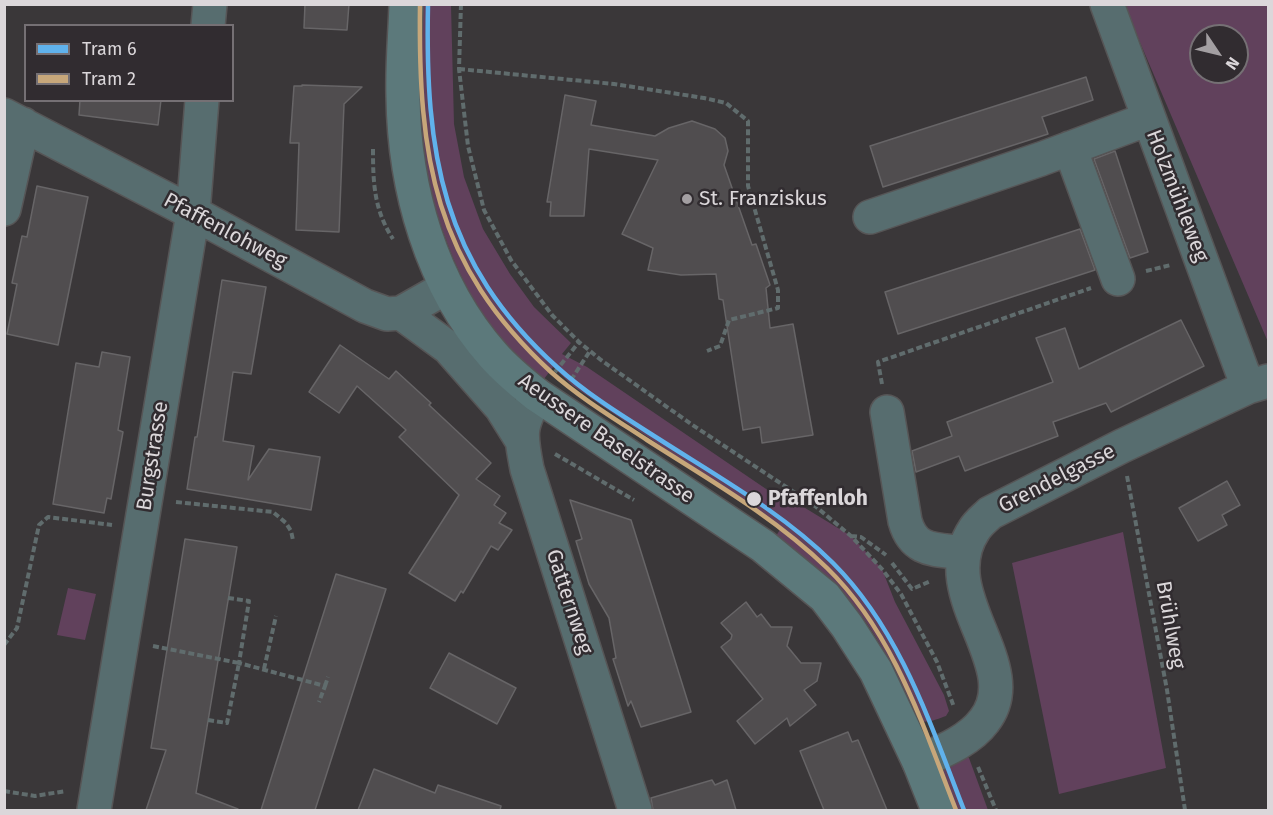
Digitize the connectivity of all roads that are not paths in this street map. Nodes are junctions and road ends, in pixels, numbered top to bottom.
1 (210, 4) edge
2 (406, 4) edge
3 (1107, 4) edge
4 (208, 24) edge
5 (202, 102) edge
6 (1148, 119) junction
7 (14, 120) edge
8 (1070, 148) junction
9 (4, 208) edge
10 (193, 213) junction
11 (870, 217) dead end
12 (1118, 279) road end
13 (447, 287) junction
14 (401, 314) junction
15 (1258, 384) edge
16 (537, 395) junction
17 (888, 412) dead end
18 (524, 454) junction
19 (964, 553) junction
20 (919, 762) junction
21 (85, 800) edge
22 (635, 810) edge
23 (938, 810) edge

1 - 4 street
2 - 13 main road, Aeussere Baselstrasse
3 - 6 street, Holzmühleweg
5 - 10 street, Burgstrasse
6 - 8 street
6 - 15 street, Holzmühleweg
7 - 9 street
7 - 10 street, Pfaffenlohweg
8 - 11 street
8 - 12 street
10 - 14 street, Pfaffenlohweg
10 - 21 street, Burgstrasse
13 - 14 street
13 - 16 main road, Aeussere Baselstrasse
14 - 18 street, Gatternweg
15 - 19 street, Grendelgasse
16 - 18 street
16 - 20 main road, Aeussere Baselstrasse
17 - 19 street
18 - 22 street, Gatternweg
19 - 20 street, Grendelgasse
20 - 23 main road, Aeussere Baselstrasse

